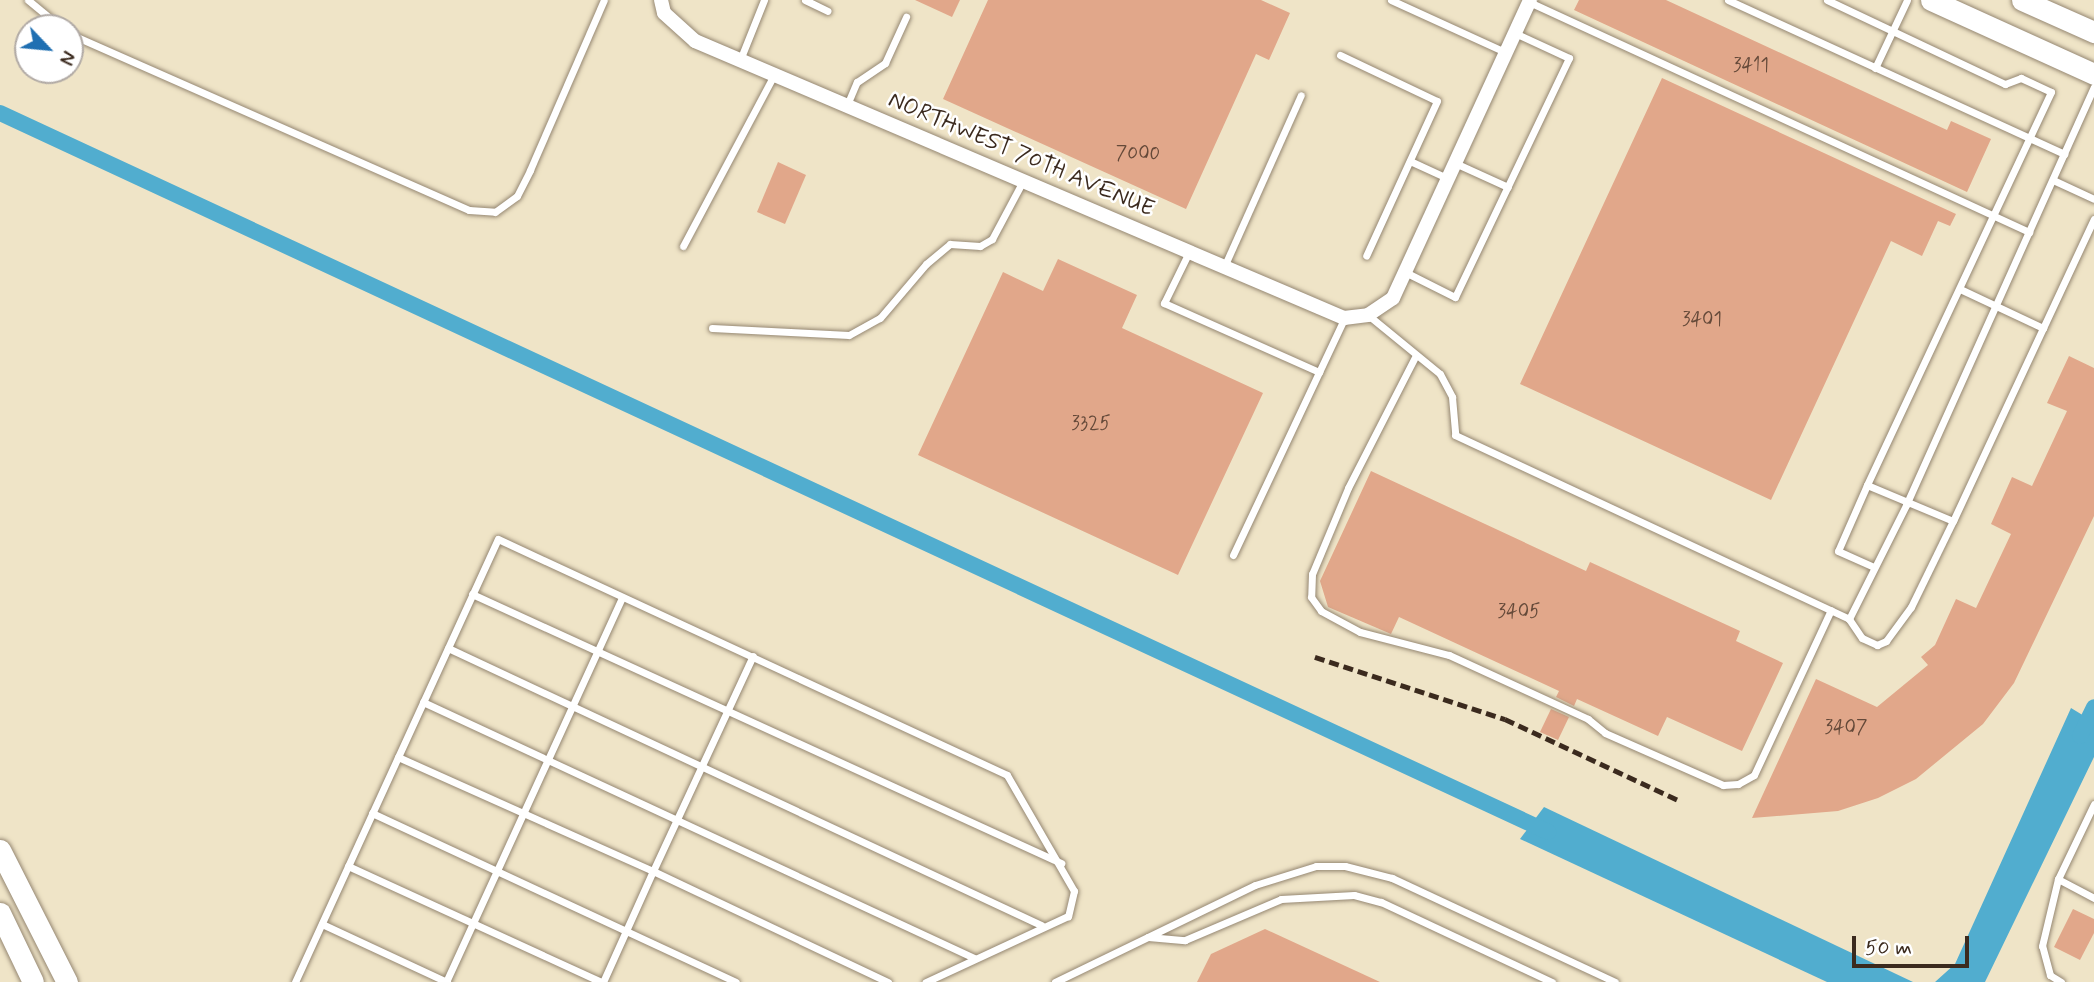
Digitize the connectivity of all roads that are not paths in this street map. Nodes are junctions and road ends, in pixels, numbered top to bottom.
1 (28, 0) edge
2 (604, 0) edge
3 (764, 0) edge
4 (805, 0) edge
5 (1391, 0) edge
6 (1728, 0) edge
7 (1827, 0) edge
8 (1907, 0) edge
9 (1931, 0) edge
10 (2022, 0) edge
11 (1529, 1) edge
12 (662, 7) edge
13 (828, 11) dead end
14 (45, 14) edge
15 (905, 17) dead end
16 (2093, 27) edge
17 (1891, 31) junction
18 (1515, 33) junction
19 (84, 40) edge
20 (1506, 52) junction
21 (1339, 55) dead end
22 (740, 60) junction
23 (1875, 68) junction
24 (2094, 74) edge
25 (774, 75) junction
26 (2094, 87) edge
27 (1301, 95) dead end
28 (846, 106) junction
29 (2029, 138) junction
30 (2064, 154) junction
31 (1409, 161) junction
32 (1455, 163) junction
33 (1448, 179) junction
34 (2053, 180) junction
35 (1023, 181) junction
36 (1508, 187) junction
37 (2094, 199) edge
38 (1994, 216) junction
39 (2094, 219) edge
40 (2029, 232) junction
41 (683, 246) dead end
42 (1189, 252) junction
43 (1366, 256) dead end
44 (1224, 267) junction
45 (1405, 272) junction
46 (1960, 289) junction
47 (1995, 305) junction
48 (1368, 315) junction
49 (1344, 318) junction
50 (712, 328) dead end
51 (2043, 328) junction
52 (1416, 355) junction
53 (1319, 372) junction
54 (1867, 485) junction
55 (1906, 505) junction
56 (1954, 521) junction
57 (1233, 555) dead end
58 (1874, 567) junction
59 (472, 594) junction
60 (622, 597) junction
61 (1831, 610) junction
62 (1849, 619) junction
63 (448, 648) junction
64 (598, 652) junction
65 (753, 656) junction
66 (423, 702) junction
67 (574, 704) junction
68 (727, 712) junction
69 (398, 757) junction
70 (548, 762) junction
71 (704, 765) junction
72 (2094, 804) edge
73 (372, 813) junction
74 (525, 814) junction
75 (677, 821) junction
76 (0, 850) edge
77 (1061, 863) junction
78 (348, 866) junction
79 (653, 871) junction
80 (499, 872) junction
81 (2058, 879) junction
82 (2094, 898) edge
83 (0, 913) edge
84 (475, 923) junction
85 (322, 924) junction
86 (1041, 925) junction
87 (626, 931) junction
88 (1147, 937) junction
89 (974, 958) junction
90 (298, 981) edge
91 (33, 982) edge
92 (67, 982) edge
93 (447, 982) edge
94 (602, 982) edge
95 (736, 982) edge
96 (888, 982) edge
97 (926, 982) edge
98 (1055, 982) edge
99 (1552, 982) edge
100 (1615, 982) edge
101 (2061, 982) edge

1 - 14 lane
2 - 19 lane
3 - 22 lane
4 - 13 lane
5 - 20 lane
6 - 23 lane
7 - 17 lane
8 - 17 lane
9 - 24 main road
10 - 16 main road
11 - 18 street
11 - 38 lane
12 - 22 street, NORTHWEST 70TH AVENUE
15 - 28 lane
17 - 23 lane
17 - 29 lane
18 - 20 street
18 - 36 lane
20 - 32 street
21 - 31 lane
22 - 25 street, NORTHWEST 70TH AVENUE
23 - 29 lane
25 - 28 street, NORTHWEST 70TH AVENUE
25 - 41 lane
26 - 30 lane
27 - 44 lane
28 - 35 street, NORTHWEST 70TH AVENUE
29 - 30 lane
29 - 38 lane
30 - 34 lane
31 - 33 lane
31 - 43 lane
32 - 33 street
32 - 36 lane
33 - 45 street
34 - 37 lane
34 - 40 lane
35 - 42 street, NORTHWEST 70TH AVENUE
35 - 50 lane
36 - 45 lane
38 - 40 lane
38 - 46 lane
39 - 51 lane
40 - 47 lane
42 - 44 street, NORTHWEST 70TH AVENUE
42 - 53 lane
44 - 49 street, NORTHWEST 70TH AVENUE
45 - 48 street
46 - 47 lane
46 - 54 lane
47 - 51 lane
47 - 55 lane
48 - 49 street
48 - 52 lane
49 - 53 lane
51 - 56 lane
52 - 61 lane
52 - 61 lane
53 - 57 lane
54 - 55 lane
54 - 58 lane
55 - 56 lane
55 - 58 lane
56 - 62 lane
58 - 62 lane
59 - 60 lane
59 - 63 lane
59 - 64 lane
60 - 64 lane
60 - 65 lane
61 - 62 lane
63 - 66 lane
63 - 67 lane
64 - 67 lane
64 - 68 lane
65 - 68 lane
65 - 77 lane
66 - 69 lane
66 - 70 lane
67 - 70 lane
67 - 71 lane
68 - 71 lane
68 - 77 lane
69 - 73 lane
69 - 74 lane
70 - 74 lane
70 - 75 lane
71 - 75 lane
71 - 86 lane
72 - 81 lane
73 - 78 lane
73 - 80 lane
74 - 79 lane
74 - 80 lane
75 - 79 lane
75 - 89 lane
76 - 92 main road
77 - 86 lane
78 - 84 lane
78 - 85 lane
79 - 87 lane
79 - 96 lane
80 - 84 lane
80 - 87 lane
81 - 82 lane
81 - 101 lane
83 - 91 main road
84 - 93 lane
84 - 94 lane
85 - 90 lane
85 - 93 lane
86 - 89 lane
87 - 94 lane
87 - 95 lane
88 - 98 lane
88 - 99 lane
88 - 100 lane
89 - 97 lane

